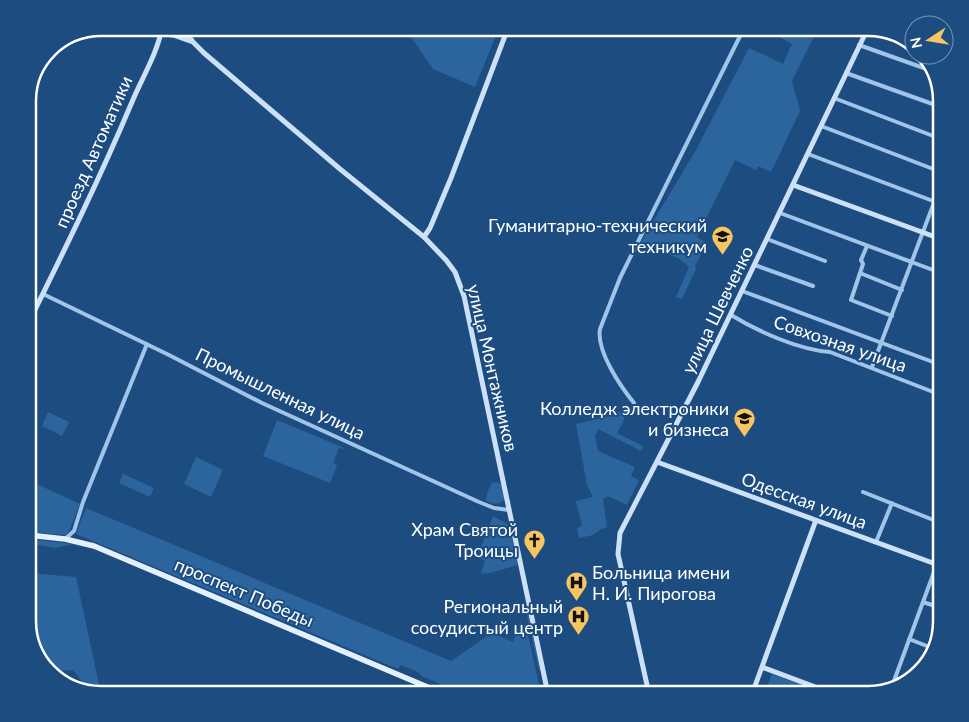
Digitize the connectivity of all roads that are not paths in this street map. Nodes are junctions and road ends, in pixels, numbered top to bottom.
1 (160, 36) edge
2 (171, 36) edge
3 (175, 36) edge
4 (188, 36) edge
5 (505, 36) edge
6 (740, 36) edge
7 (864, 36) edge
8 (193, 42) junction
9 (159, 44) junction
10 (859, 45) junction
11 (924, 68) edge
12 (846, 73) junction
13 (834, 98) junction
14 (933, 104) edge
15 (821, 126) junction
16 (933, 136) edge
17 (808, 154) junction
18 (933, 169) edge
19 (793, 185) junction
20 (933, 200) edge
21 (933, 207) edge
22 (780, 213) junction
23 (924, 233) junction
24 (933, 236) edge
25 (424, 237) junction
26 (767, 239) junction
27 (867, 246) junction
28 (825, 261) dead end
29 (913, 262) junction
30 (755, 265) junction
31 (933, 270) edge
32 (860, 273) junction
33 (812, 286) dead end
34 (902, 290) junction
35 (742, 291) junction
36 (43, 294) junction
37 (36, 308) edge
38 (731, 316) junction
39 (892, 316) junction
40 (882, 343) junction
41 (147, 344) junction
42 (933, 361) edge
43 (872, 368) junction
44 (933, 392) edge
45 (634, 403) dead end
46 (657, 462) junction
47 (863, 492) dead end
48 (892, 503) junction
49 (509, 510) junction
50 (933, 519) edge
51 (816, 520) junction
52 (74, 531) junction
53 (36, 536) edge
54 (65, 539) junction
55 (78, 542) junction
56 (876, 542) junction
57 (933, 563) edge
58 (933, 579) edge
59 (923, 602) junction
60 (933, 605) edge
61 (910, 639) junction
62 (927, 646) edge
63 (762, 667) junction
64 (895, 678) edge
65 (425, 686) edge
66 (546, 686) edge
67 (647, 686) edge
68 (755, 686) edge
69 (813, 686) edge

1 - 9 main road, проезд Автоматики
2 - 9 main road, проезд Автоматики
3 - 8 main road, улица Монтажников
4 - 8 main road, улица Монтажников
5 - 25 main road
6 - 45 street
7 - 10 main road, улица Шевченко
8 - 25 main road, улица Монтажников
9 - 36 main road, проезд Автоматики
10 - 11 street
10 - 12 main road, улица Шевченко
12 - 13 main road, улица Шевченко
12 - 14 street
13 - 15 main road, улица Шевченко
13 - 16 street
15 - 17 main road, улица Шевченко
15 - 18 street
17 - 19 main road, улица Шевченко
17 - 20 street
19 - 22 main road, улица Шевченко
19 - 23 main road
21 - 23 street
22 - 26 main road, улица Шевченко
22 - 27 street
23 - 24 main road
23 - 29 street
25 - 49 main road, улица Монтажников
26 - 28 street
26 - 30 main road, улица Шевченко
27 - 29 street
27 - 32 street
29 - 31 street
29 - 34 street
30 - 33 street
30 - 35 main road, улица Шевченко
32 - 34 street
32 - 39 street
34 - 39 street
35 - 38 main road, улица Шевченко
35 - 40 street
36 - 37 main road, проезд Автоматики
36 - 41 street, Промышленная улица
38 - 43 street, Совхозная улица
38 - 46 main road, улица Шевченко
39 - 40 street
40 - 42 street
40 - 43 street
41 - 49 street, Промышленная улица
41 - 52 street
43 - 44 street, Совхозная улица
46 - 51 main road, Одесская улица
46 - 67 main road, улица Шевченко
47 - 48 street
48 - 50 street
48 - 56 street
49 - 66 main road, улица Монтажников
51 - 56 main road, Одесская улица
51 - 63 main road
52 - 54 street
52 - 55 street
53 - 54 main road, проспект Победы
54 - 55 main road, проспект Победы
55 - 65 main road, проспект Победы
56 - 57 main road, Одесская улица
58 - 59 street
59 - 60 street
59 - 61 street
61 - 62 street
61 - 64 street
63 - 68 main road
63 - 69 main road

